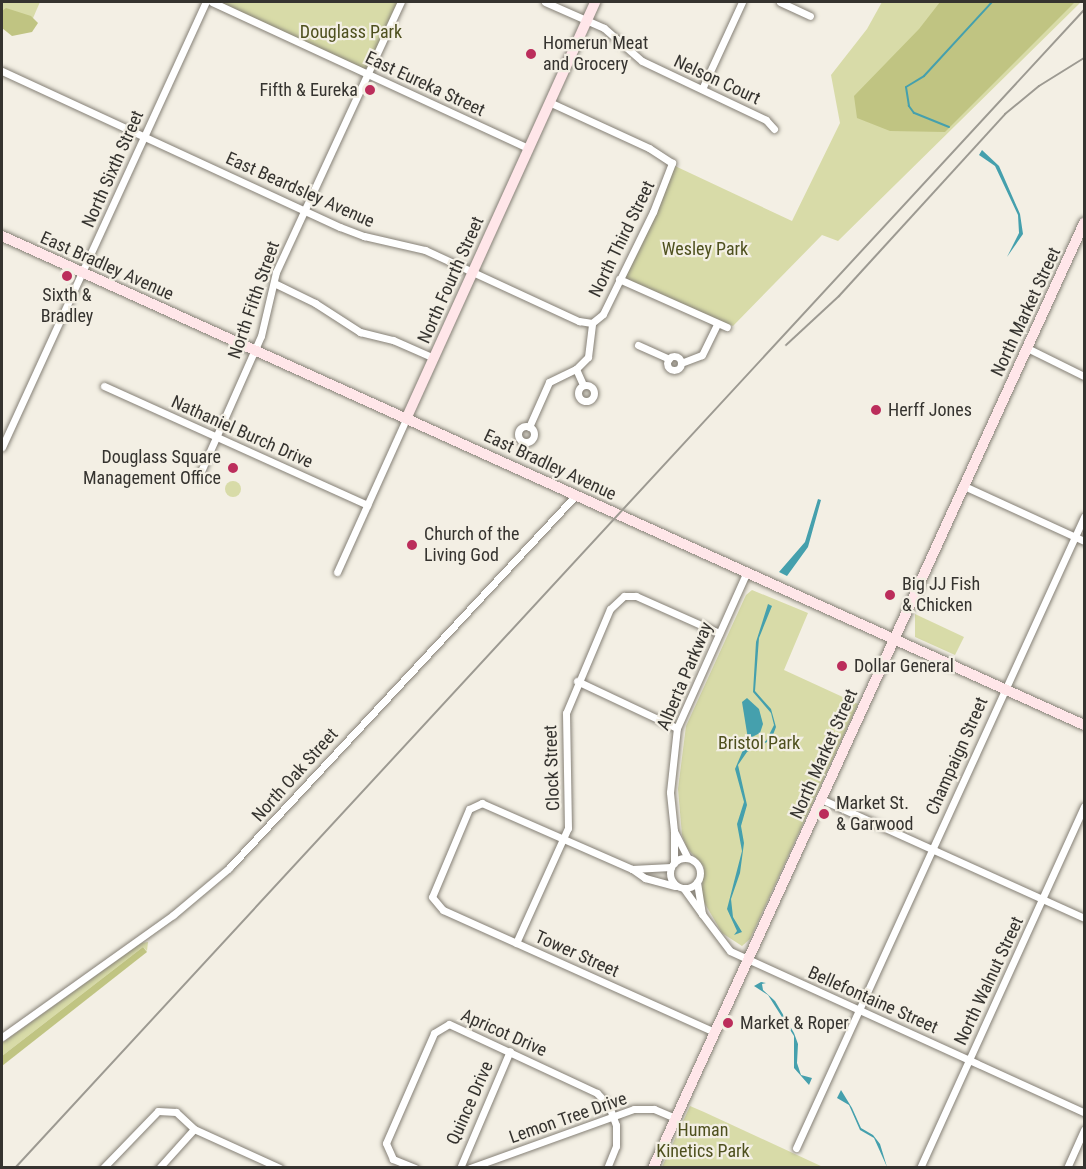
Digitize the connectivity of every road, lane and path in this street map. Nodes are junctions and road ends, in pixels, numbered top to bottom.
1 (206, 2) edge
2 (212, 2) edge
3 (401, 2) edge
4 (545, 2) edge
5 (595, 2) edge
6 (742, 2) edge
7 (780, 2) edge
8 (810, 16) dead end
9 (586, 20) junction
10 (2, 71) edge
11 (367, 75) junction
12 (702, 89) junction
13 (549, 102) junction
14 (774, 129) dead end
15 (144, 136) junction
16 (528, 148) junction
17 (304, 210) junction
18 (1084, 223) edge
19 (2, 236) edge
20 (472, 271) junction
21 (81, 273) junction
22 (619, 279) junction
23 (274, 283) junction
24 (568, 316) joint
25 (592, 322) junction
26 (717, 324) junction
27 (727, 327) dead end
28 (638, 345) dead end
29 (1027, 348) junction
30 (255, 349) junction
31 (434, 358) junction
32 (669, 359) junction
33 (681, 363) junction
34 (576, 369) junction
35 (1084, 376) edge
36 (583, 385) dead end
37 (104, 386) dead end
38 (407, 417) junction
39 (529, 427) dead end
40 (216, 436) junction
41 (2, 447) edge
42 (198, 478) dead end
43 (963, 486) junction
44 (576, 495) junction
45 (367, 506) junction
46 (1084, 517) edge
47 (1075, 537) junction
48 (1084, 542) edge
49 (337, 572) dead end
50 (746, 574) junction
51 (719, 633) junction
52 (893, 640) junction
53 (577, 681) junction
54 (1004, 689) junction
55 (1084, 725) edge
56 (677, 728) junction
57 (823, 800) junction
58 (1084, 806) edge
59 (674, 831) junction
60 (564, 838) junction
61 (932, 849) junction
62 (688, 858) junction
63 (672, 865) junction
64 (632, 870) junction
65 (697, 882) junction
66 (675, 886) junction
67 (684, 889) junction
68 (1043, 899) junction
69 (702, 914) junction
70 (1084, 918) edge
71 (516, 943) junction
72 (748, 959) junction
73 (859, 1009) junction
74 (714, 1032) junction
75 (2, 1036) edge
76 (510, 1051) junction
77 (969, 1059) junction
78 (1084, 1112) edge
79 (614, 1115) junction
80 (675, 1118) junction
81 (194, 1129) junction
82 (1084, 1130) edge
83 (796, 1148) dead end
84 (161, 1165) edge
85 (270, 1165) edge
86 (103, 1167) edge
87 (171, 1167) edge
88 (280, 1167) edge
89 (415, 1167) edge
90 (460, 1167) edge
91 (470, 1167) edge
92 (607, 1167) edge
93 (653, 1167) edge
94 (920, 1167) edge
95 (1067, 1167) edge

1 - 15 street, North Sixth Street
2 - 11 street, East Eureka Street
3 - 11 street, North Fifth Street
4 - 9 street, Nelson Court
5 - 9 main road, North Fourth Street
6 - 12 street
7 - 8 street
9 - 12 street, Nelson Court
9 - 13 main road, North Fourth Street
10 - 15 street, East Beardsley Avenue
11 - 16 street, East Eureka Street
11 - 17 street, North Fifth Street
12 - 14 street, Nelson Court
13 - 16 main road, North Fourth Street
13 - 22 street, North Third Street
15 - 17 street, East Beardsley Avenue
15 - 21 street, North Sixth Street
16 - 20 main road, North Fourth Street
17 - 20 street, East Beardsley Avenue
17 - 23 street, North Fifth Street
18 - 29 main road, North Market Street
19 - 21 main road, East Bradley Avenue
20 - 24 street, East Beardsley Avenue
20 - 31 main road, North Fourth Street
21 - 30 main road, East Bradley Avenue
21 - 41 street, North Sixth Street
22 - 25 street, North Third Street
22 - 26 street
23 - 30 street, North Fifth Street
23 - 31 street
24 - 25 street, North Third Street
25 - 34 street, North Third Street
26 - 27 street
26 - 33 street
28 - 32 street
29 - 35 street
29 - 43 main road, North Market Street
30 - 38 main road, East Bradley Avenue
30 - 40 street, North Fifth Street
31 - 38 main road, North Fourth Street
32 - 33 street
32 - 33 street
34 - 36 street
34 - 39 street
37 - 40 street, Nathaniel Burch Drive
38 - 44 main road, East Bradley Avenue
38 - 45 street, North Fourth Street
40 - 42 street, North Fifth Street
40 - 45 street, Nathaniel Burch Drive
43 - 47 street
43 - 52 main road, North Market Street
44 - 50 main road, East Bradley Avenue
44 - 75 street, North Oak Street
45 - 49 street, North Fourth Street
46 - 47 street, Champaign Street
47 - 48 street
47 - 54 street, Champaign Street
50 - 51 street, Alberta Parkway
50 - 52 main road, East Bradley Avenue
51 - 53 street, Clock Street
51 - 56 street, Alberta Parkway
52 - 54 main road, East Bradley Avenue
52 - 57 main road, North Market Street
53 - 56 street
53 - 60 street, Clock Street
54 - 55 main road, East Bradley Avenue
54 - 61 street, Champaign Street
56 - 59 street, Alberta Parkway
57 - 61 street
57 - 72 main road, North Market Street
58 - 68 street, North Walnut Street
59 - 62 street, Alberta Parkway
59 - 63 street, Alberta Parkway
60 - 64 street
60 - 71 street, Clock Street
60 - 71 street, Tower Street
61 - 68 street
61 - 73 street, Champaign Street
62 - 63 street
62 - 65 street
63 - 64 street
63 - 66 street
64 - 66 street
65 - 67 street
65 - 69 street
66 - 67 street
67 - 69 street
68 - 70 street
68 - 77 street, North Walnut Street
69 - 72 street
71 - 74 street, Tower Street
72 - 73 street, Bellefontaine Street
72 - 74 main road, North Market Street
73 - 77 street, Bellefontaine Street
73 - 83 street, Champaign Street
74 - 80 main road, North Market Street
76 - 79 street, Apricot Drive
76 - 89 street, Apricot Drive
76 - 90 street, Quince Drive
77 - 78 street, Bellefontaine Street
77 - 94 street, North Walnut Street
79 - 80 street, Lemon Tree Drive
79 - 91 street, Lemon Tree Drive
79 - 92 street
80 - 93 main road, North Market Street
81 - 84 street
81 - 85 street
81 - 86 street
82 - 95 street
84 - 87 street
85 - 88 street

